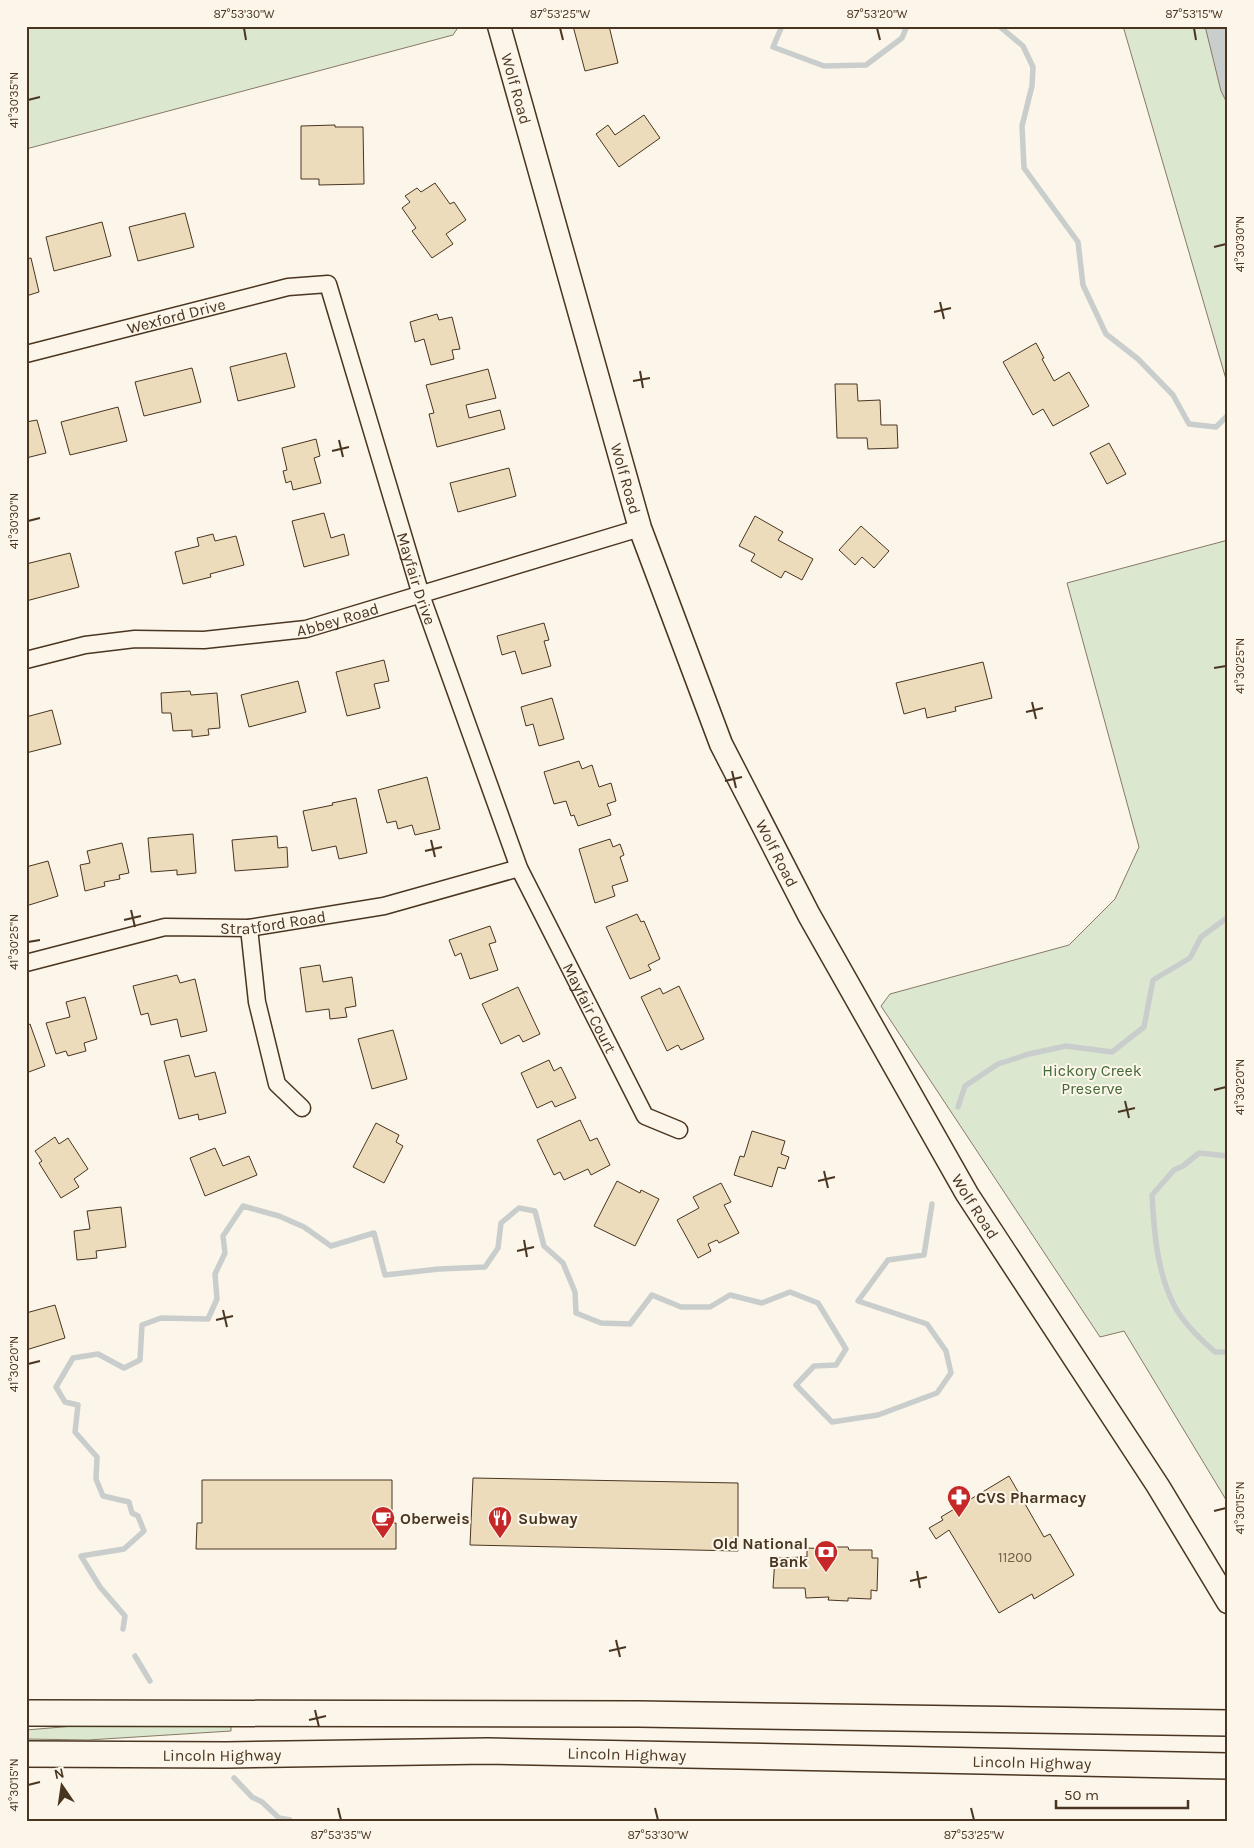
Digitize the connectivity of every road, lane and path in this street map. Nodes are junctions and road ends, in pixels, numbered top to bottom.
1 (499, 26) edge
2 (328, 284) joint
3 (26, 354) edge
4 (640, 528) junction
5 (422, 595) junction
6 (26, 660) edge
7 (519, 868) junction
8 (249, 928) junction
9 (26, 963) edge
10 (302, 1108) dead end
11 (679, 1130) dead end
12 (1228, 1602) edge
13 (26, 1713) edge
14 (1228, 1722) edge
15 (26, 1754) edge
16 (1228, 1766) edge

1 - 4 main road, Wolf Road
2 - 3 street, Wexford Drive
2 - 5 street, Mayfair Drive
4 - 5 street, Abbey Road
4 - 12 main road, Wolf Road
5 - 6 street, Abbey Road
5 - 7 street, Mayfair Drive
7 - 8 street, Stratford Road
7 - 11 street, Mayfair Court
8 - 9 street, Stratford Road
8 - 10 street
13 - 14 main road
15 - 16 main road, Lincoln Highway

